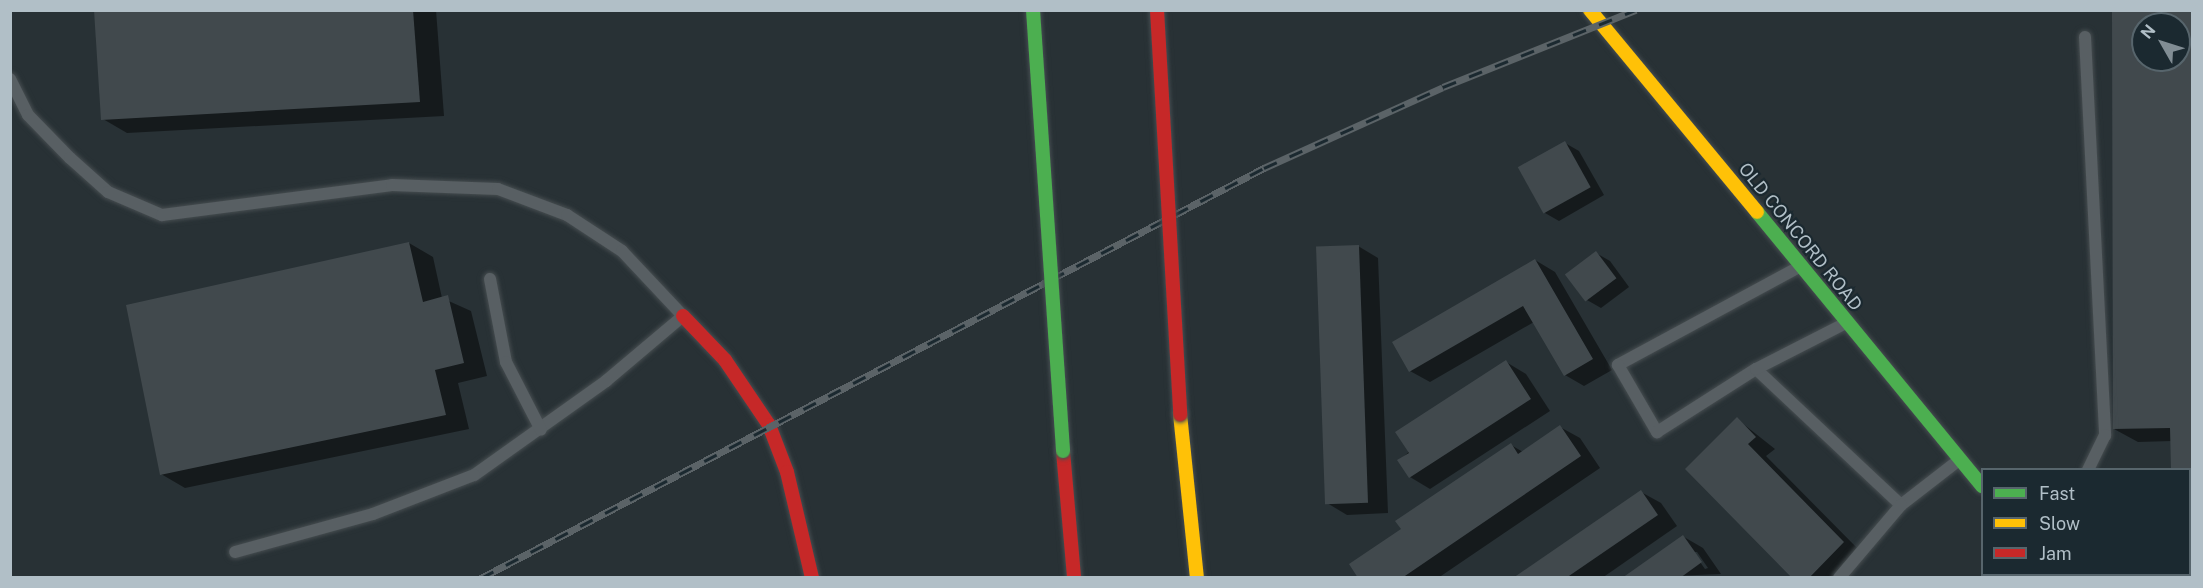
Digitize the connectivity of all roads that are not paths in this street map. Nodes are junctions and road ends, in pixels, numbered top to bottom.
1 (1033, 10) edge
2 (1157, 10) edge
3 (1590, 10) edge
4 (2085, 37) dead end
5 (10, 79) edge
6 (1800, 266) junction
7 (490, 279) dead end
8 (683, 316) junction
9 (1846, 323) junction
10 (1756, 369) junction
11 (541, 430) junction
12 (1960, 459) junction
13 (2089, 468) edge
14 (1981, 484) edge
15 (1901, 505) junction
16 (236, 552) dead end
17 (812, 578) edge
18 (1074, 578) edge
19 (1197, 578) edge
20 (1839, 578) edge

1 - 18 main road, bridge
2 - 19 main road, bridge
3 - 6 main road, OLD CONCORD ROAD
4 - 13 lane
5 - 8 lane
6 - 9 main road, OLD CONCORD ROAD
6 - 10 lane
7 - 11 lane
8 - 11 lane
8 - 17 main road
9 - 10 lane
9 - 12 main road, OLD CONCORD ROAD
10 - 15 lane
11 - 16 lane
12 - 14 main road, OLD CONCORD ROAD
12 - 15 lane
15 - 20 lane

